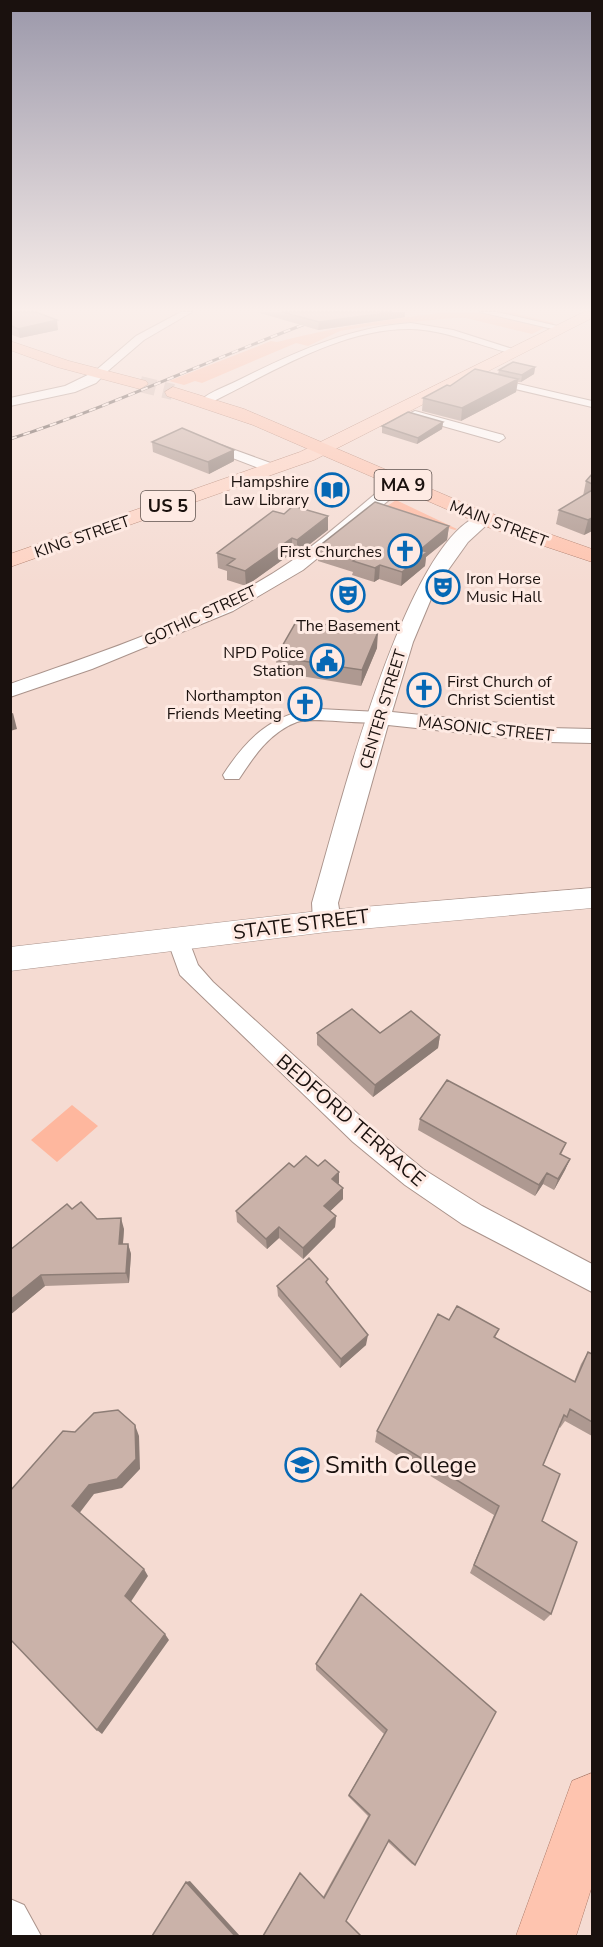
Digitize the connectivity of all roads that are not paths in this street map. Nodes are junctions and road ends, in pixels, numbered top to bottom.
1 (211, 403) edge
2 (414, 403) edge
3 (399, 411) junction
4 (500, 438) dead end
5 (221, 449) edge
6 (324, 449) junction
7 (274, 470) junction
8 (399, 483) junction
9 (484, 519) junction
10 (592, 556) edge
11 (10, 561) edge
12 (10, 691) edge
13 (379, 717) junction
14 (592, 736) edge
15 (232, 776) dead end
16 (592, 898) edge
17 (327, 921) junction
18 (178, 939) junction
19 (10, 959) edge
20 (592, 1279) edge
21 (592, 1801) edge
22 (10, 1919) edge
23 (21, 1936) edge
24 (546, 1936) edge

1 - 6 highway, MAIN STREET / MA 9
2 - 3 main road, US 5
3 - 4 street
3 - 6 main road, US 5
5 - 7 street
6 - 7 main road, KING STREET / US 5
6 - 8 highway, MAIN STREET / MA 9
7 - 11 main road, KING STREET / US 5
8 - 9 highway, MAIN STREET / MA 9
8 - 12 street, GOTHIC STREET
9 - 10 highway, MAIN STREET / MA 9
9 - 13 street, CENTER STREET
13 - 14 street, MASONIC STREET
13 - 15 street
13 - 17 street, CENTER STREET
16 - 17 main road, STATE STREET
17 - 18 main road, STATE STREET
18 - 19 main road, STATE STREET
18 - 20 street, BEDFORD TERRACE
21 - 24 highway
22 - 23 street

